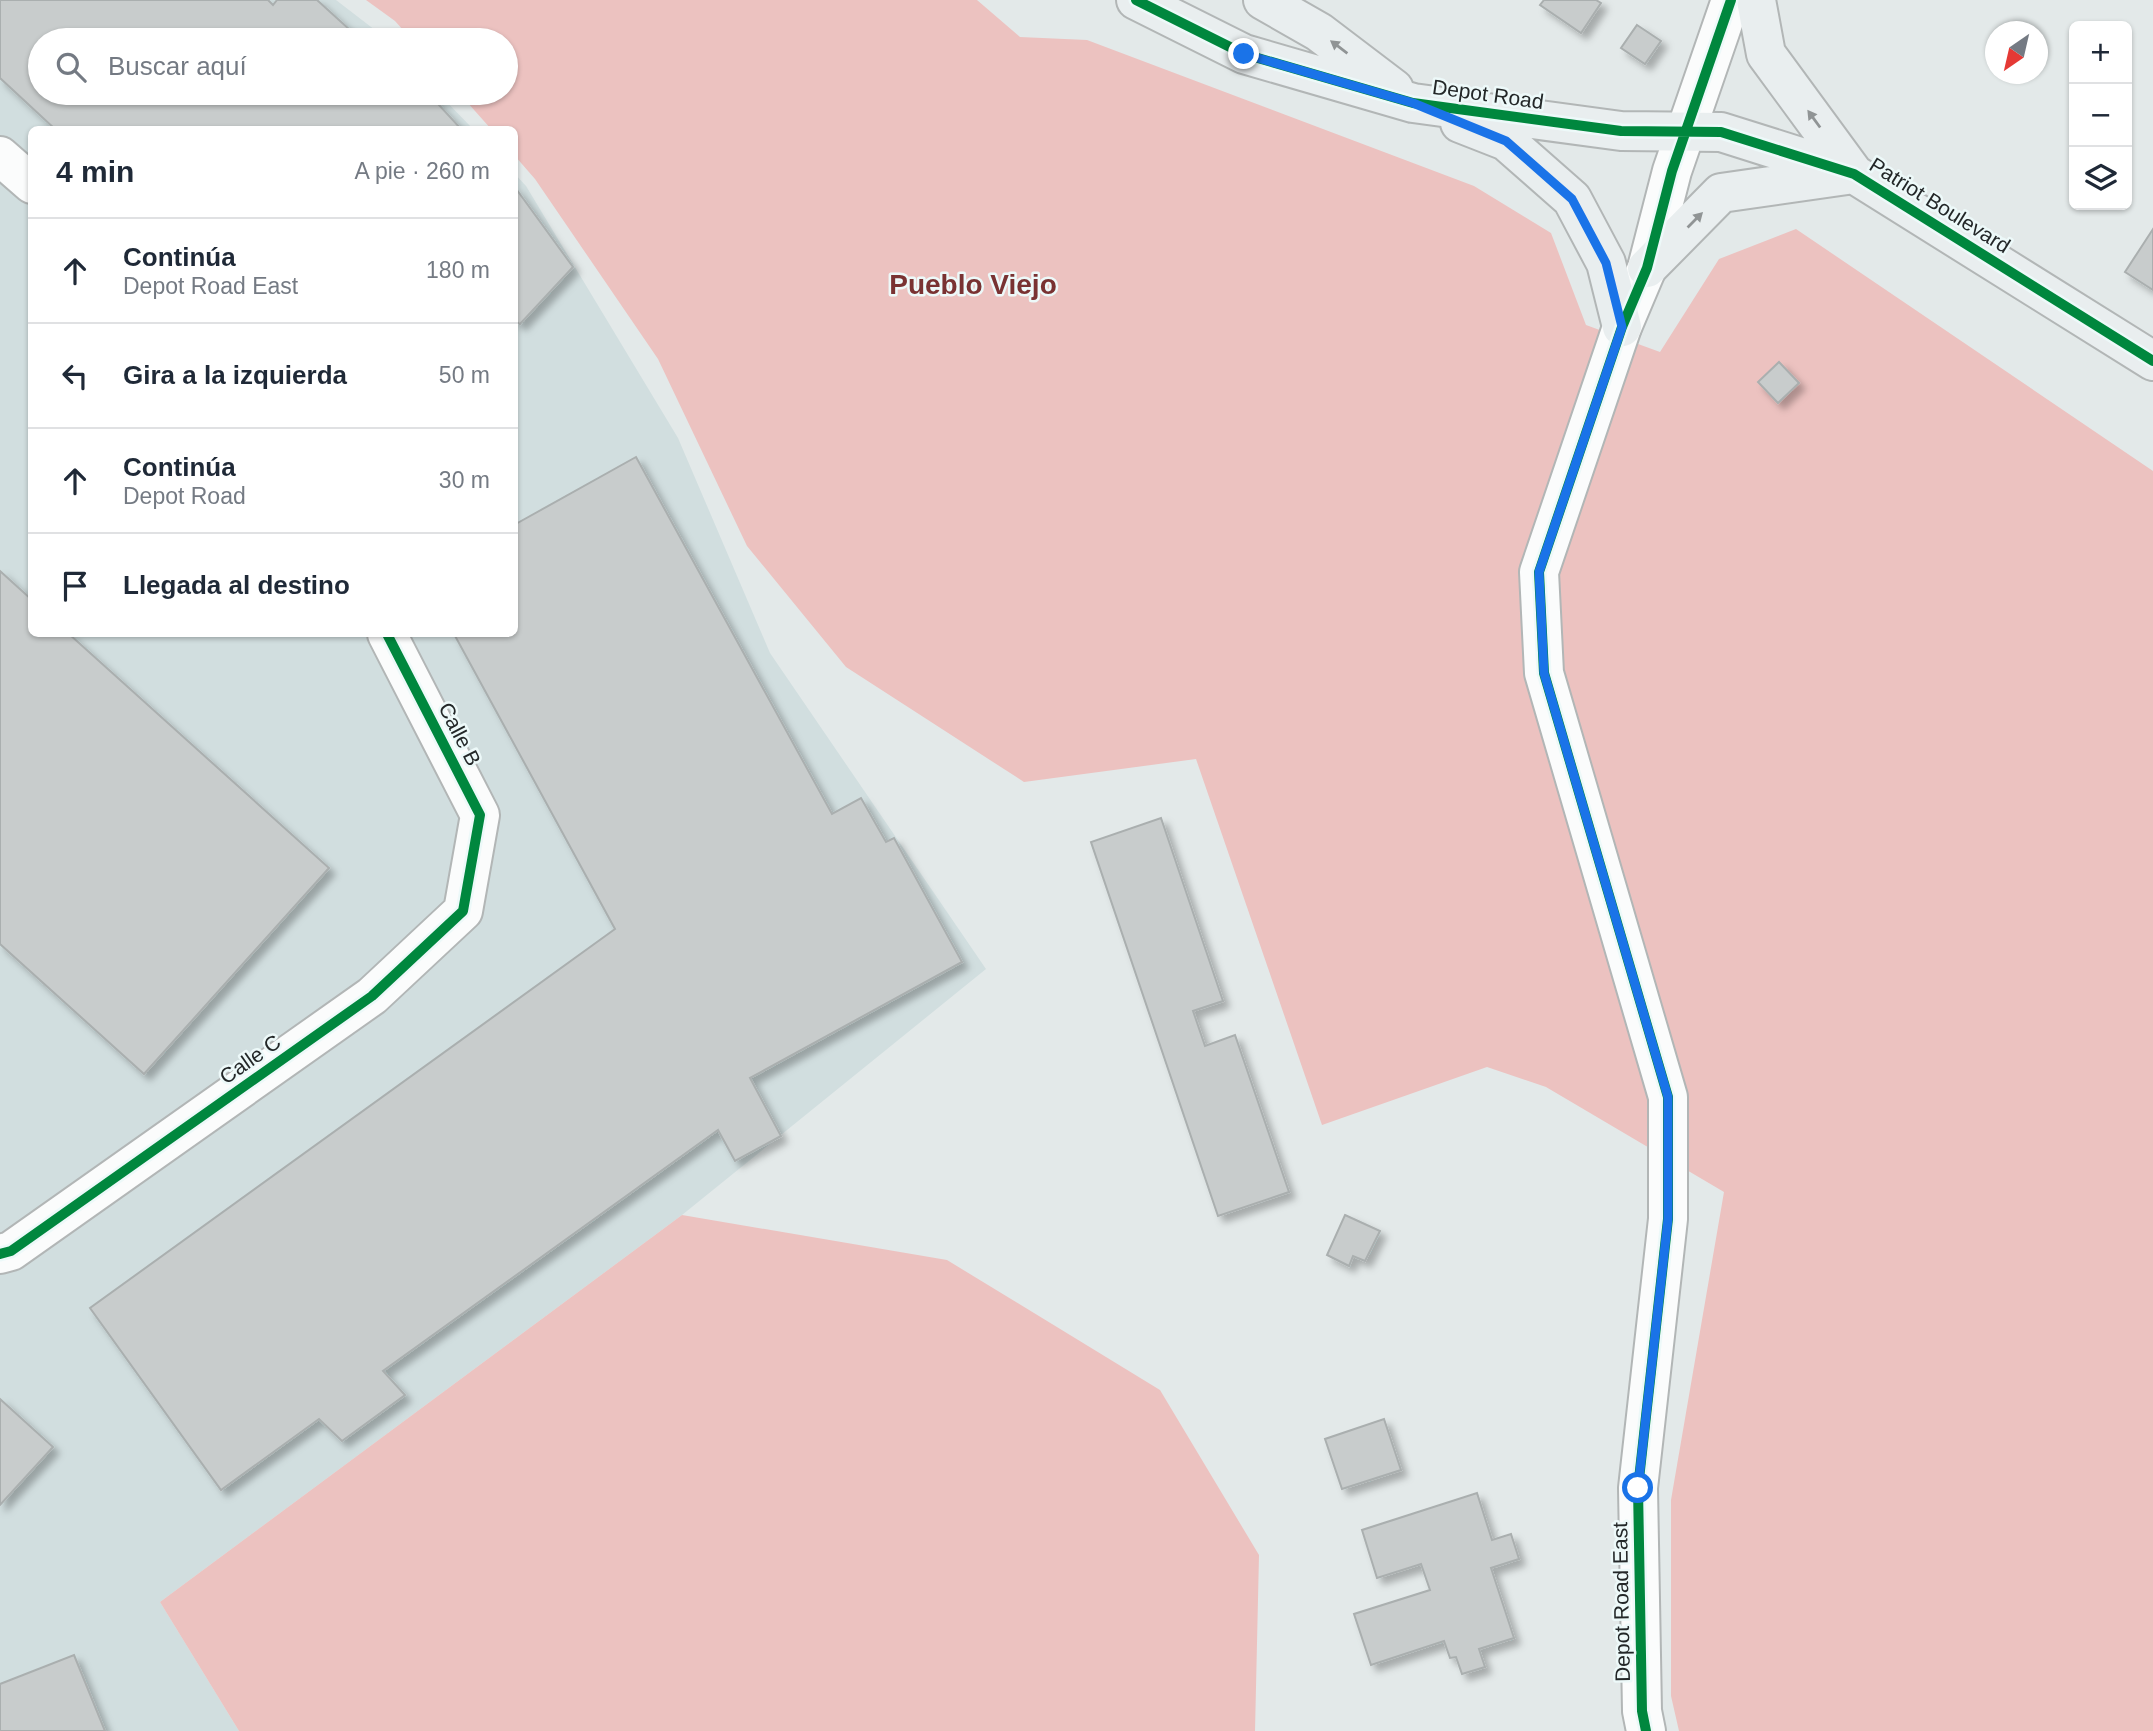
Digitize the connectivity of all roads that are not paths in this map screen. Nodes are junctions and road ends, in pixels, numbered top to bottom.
1 (1136, 0) edge
2 (1264, 0) edge
3 (1731, 0) edge
4 (1756, 0) edge
5 (1413, 103) junction
6 (1687, 130) junction
7 (0, 156) edge
8 (1854, 174) junction
9 (28, 180) edge
10 (1647, 268) junction
11 (1622, 327) junction
12 (2153, 361) edge
13 (389, 637) edge
14 (473, 855) joint
15 (0, 1254) edge
16 (1646, 1731) edge

1 - 5 street, Depot Road
5 -> 2 street, Depot Road
3 - 6 street, Depot Road East
8 -> 4 street
5 - 6 street, Depot Road
5 - 11 street
6 - 8 street, Patriot Boulevard
6 - 10 street, Depot Road East
7 - 9 street
10 -> 8 street
8 - 12 street, Patriot Boulevard
10 - 11 street, Depot Road East
11 - 16 street, Depot Road East
13 - 14 street, Calle B
14 - 15 street, Calle C

